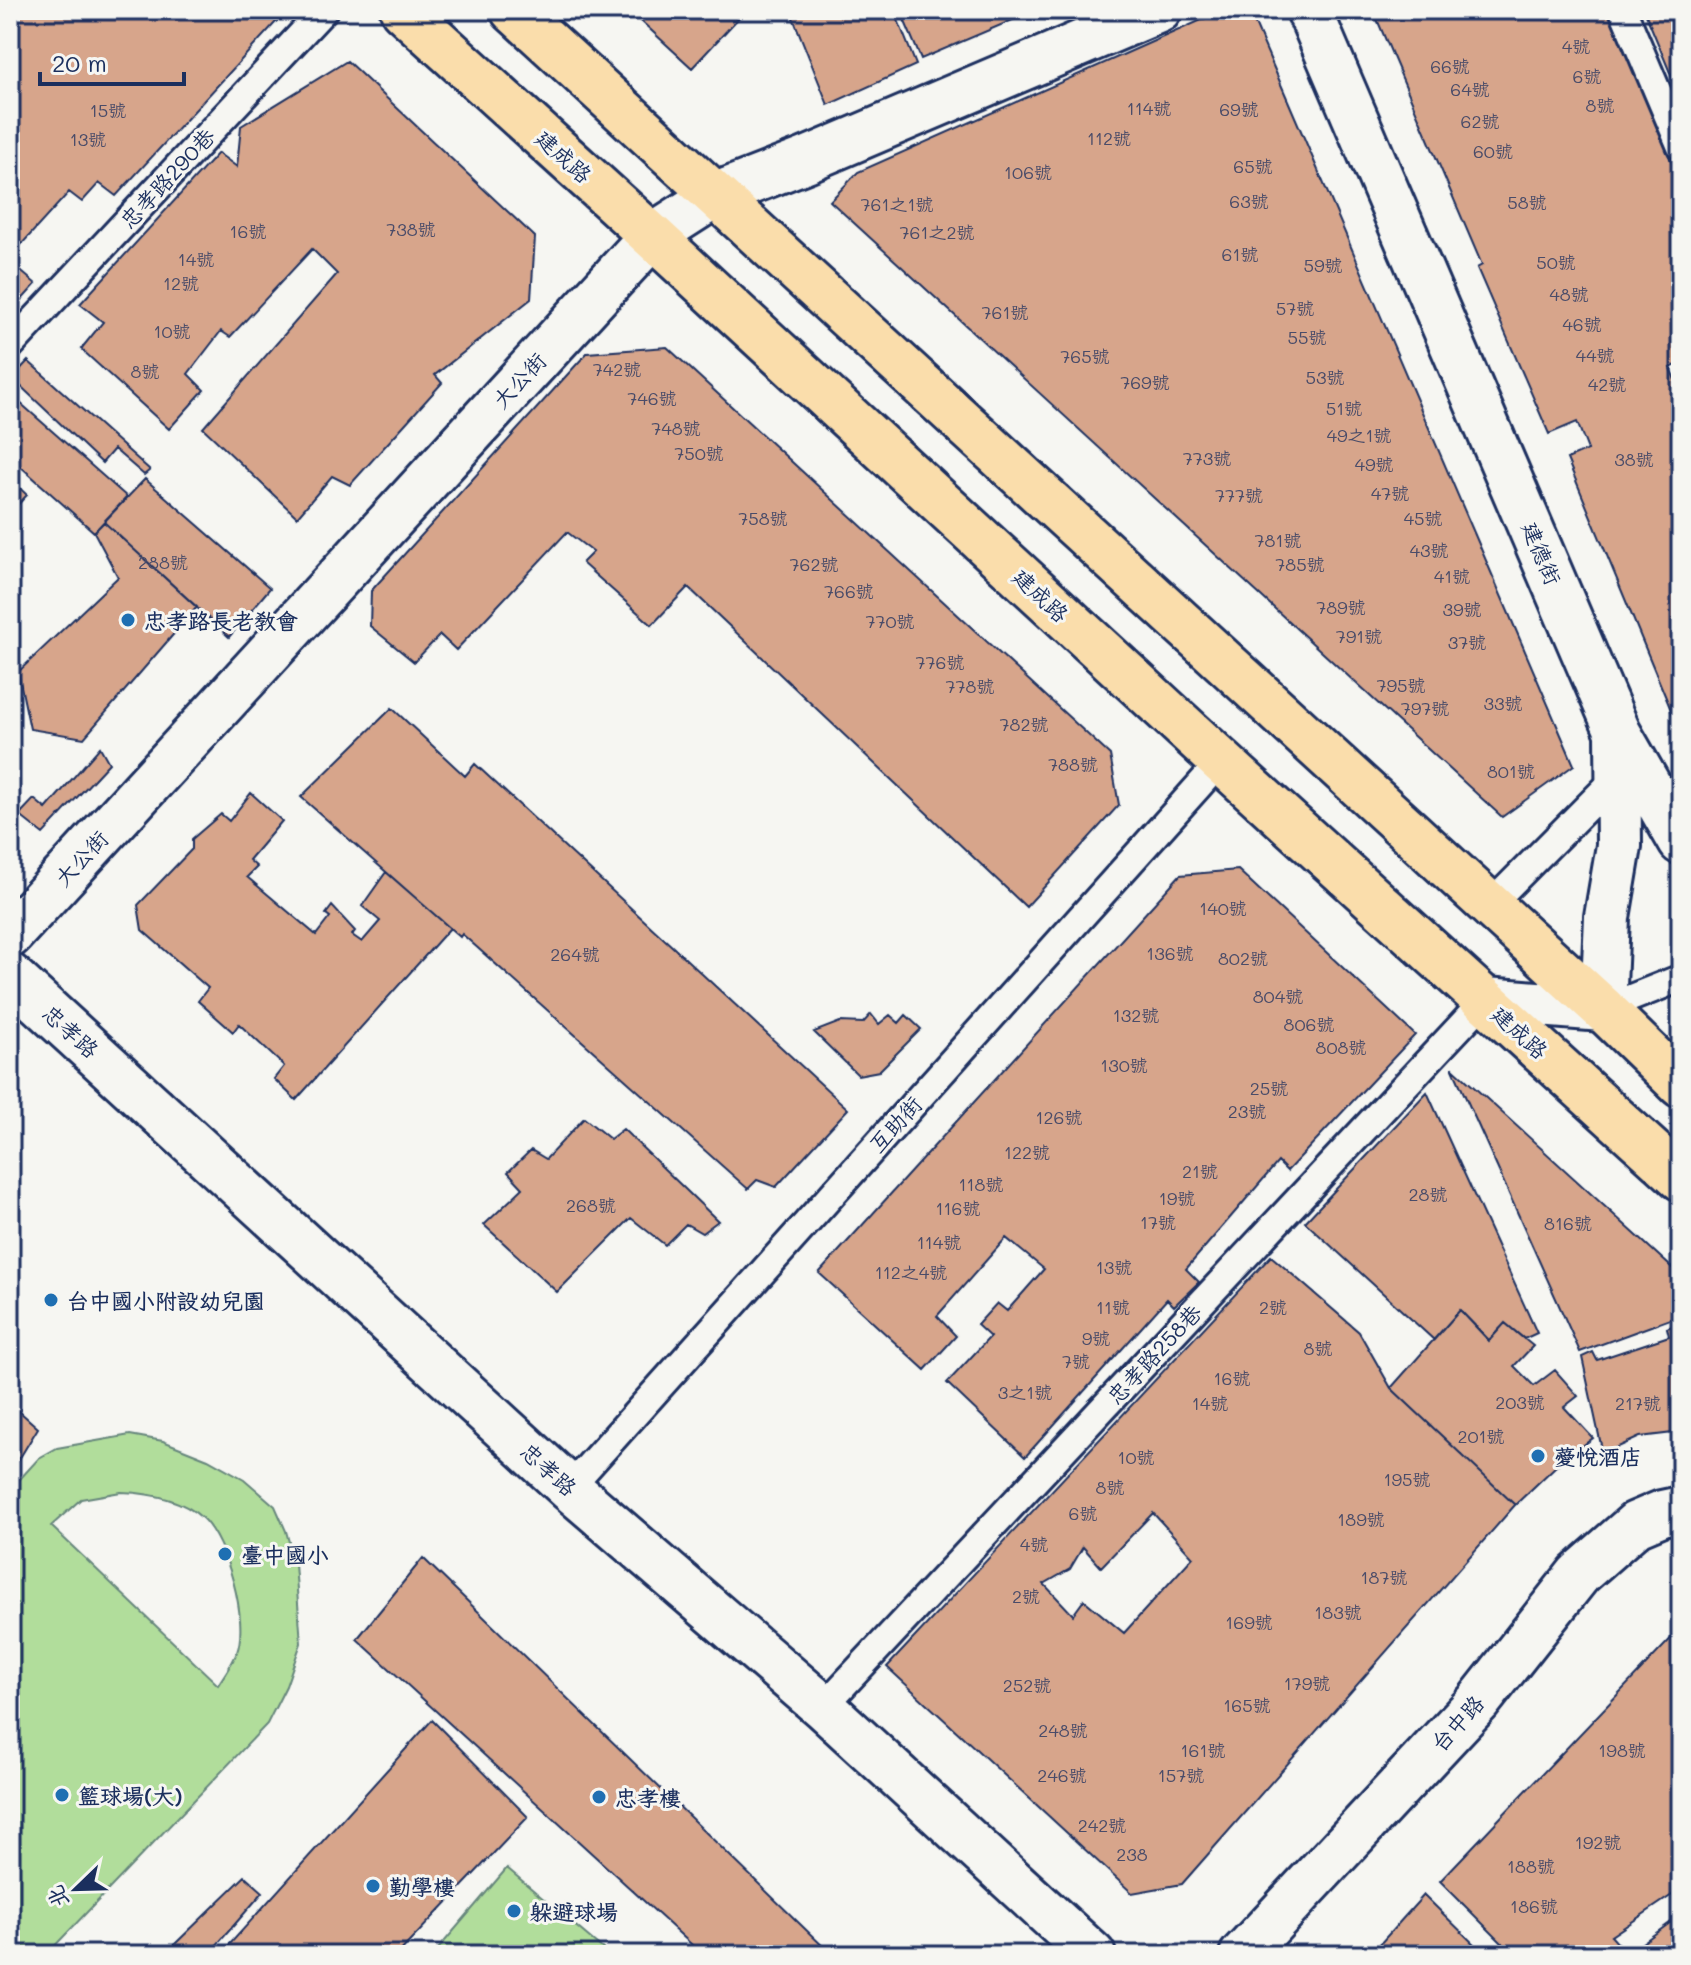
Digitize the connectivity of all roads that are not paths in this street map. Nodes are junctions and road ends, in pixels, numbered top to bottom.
1 (324, 10) edge
2 (403, 10) edge
3 (513, 10) edge
4 (1159, 10) edge
5 (1309, 10) edge
6 (1623, 10) edge
7 (1681, 147) edge
8 (716, 195) junction
9 (652, 236) junction
10 (10, 346) edge
11 (1618, 732) junction
12 (1221, 761) junction
13 (1618, 776) junction
14 (1681, 842) edge
15 (1490, 905) junction
16 (10, 935) edge
17 (10, 976) edge
18 (1681, 978) edge
19 (1485, 1000) junction
20 (1603, 1009) junction
21 (1681, 1085) edge
22 (1681, 1178) edge
23 (569, 1488) junction
24 (1681, 1509) edge
25 (823, 1707) junction
26 (1093, 1955) edge
27 (1242, 1955) edge

1 - 10 lane, 忠孝路290巷
2 - 9 main road, 建成路
3 - 8 main road
4 - 8 street, 大公街
5 - 11 street, 建德街
6 - 7 lane
8 - 9 street, 大公街
8 - 15 main road
9 - 12 main road, 建成路
9 - 16 street, 大公街
11 - 13 street, 建德街
11 - 14 street
12 - 19 main road, 建成路
12 - 23 lane, 互助街
13 - 15 lane
13 - 20 street, 建德街
15 - 20 main road
17 - 23 street, 忠孝路
18 - 20 lane
19 - 20 street
19 - 22 main road, 建成路
19 - 25 lane, 忠孝路258巷
20 - 21 main road
23 - 25 street, 忠孝路
24 - 27 street, 台中路
25 - 26 street, 忠孝路

